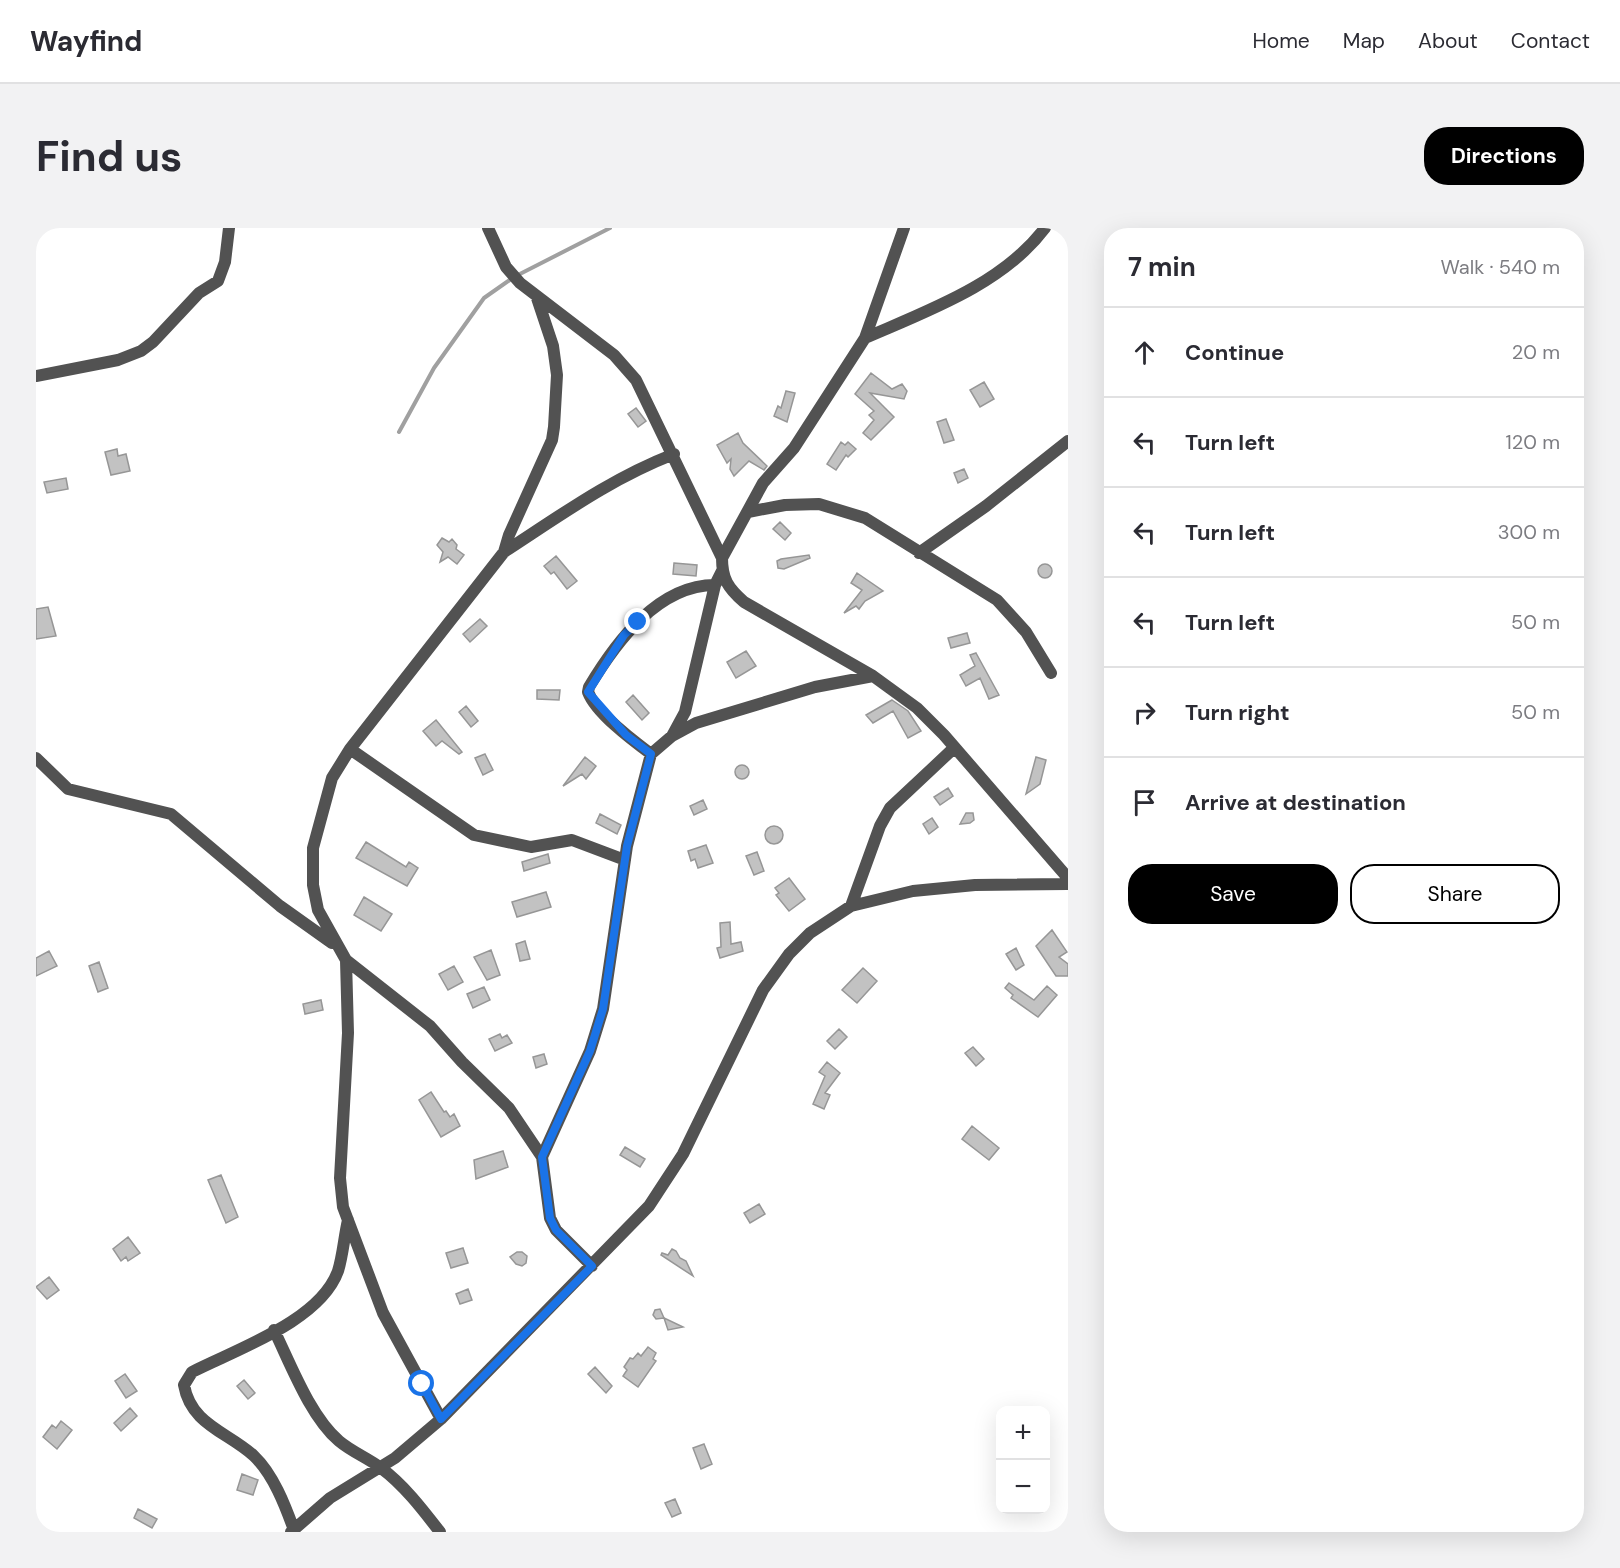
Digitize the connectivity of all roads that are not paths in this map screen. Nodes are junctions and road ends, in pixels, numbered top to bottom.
1 (229, 228) edge
2 (488, 228) edge
3 (904, 228) edge
4 (1045, 228) edge
5 (537, 298) junction
6 (865, 338) junction
7 (36, 376) edge
8 (1068, 441) edge
9 (674, 454) junction
10 (748, 512) junction
11 (504, 552) junction
12 (919, 553) junction
13 (722, 558) junction
14 (722, 571) junction
15 (715, 585) junction
16 (1051, 673) dead end
17 (873, 676) junction
18 (672, 736) junction
19 (954, 748) junction
20 (350, 749) junction
21 (651, 754) junction
22 (36, 758) edge
23 (625, 860) junction
24 (1068, 878) edge
25 (1068, 884) edge
26 (850, 906) junction
27 (338, 947) junction
28 (346, 960) junction
29 (542, 1157) junction
30 (348, 1220) junction
31 (592, 1266) junction
32 (274, 1330) junction
33 (441, 1419) junction
34 (381, 1467) junction
35 (293, 1531) edge
36 (440, 1532) edge

1 - 7 street
2 - 5 street
3 - 6 street
4 - 6 street
5 - 9 street
5 - 11 street
6 - 10 street
8 - 12 street
9 - 11 street
9 - 13 street
10 - 12 street
10 - 13 street
11 - 20 street
12 - 16 street
13 - 14 street
14 - 15 street
14 - 17 street
15 - 18 street
15 - 21 street
17 - 18 street
17 - 19 street
18 - 21 street
19 - 24 street
19 - 26 street
20 - 23 street
20 - 27 street
21 - 23 street
22 - 27 street
23 - 29 street
25 - 26 street
26 - 31 street
27 - 28 street
28 - 29 street
28 - 30 street
29 - 31 street
30 - 32 street
30 - 33 street
31 - 33 street
32 - 34 street
32 - 35 street
33 - 34 street
34 - 35 street
34 - 36 street

